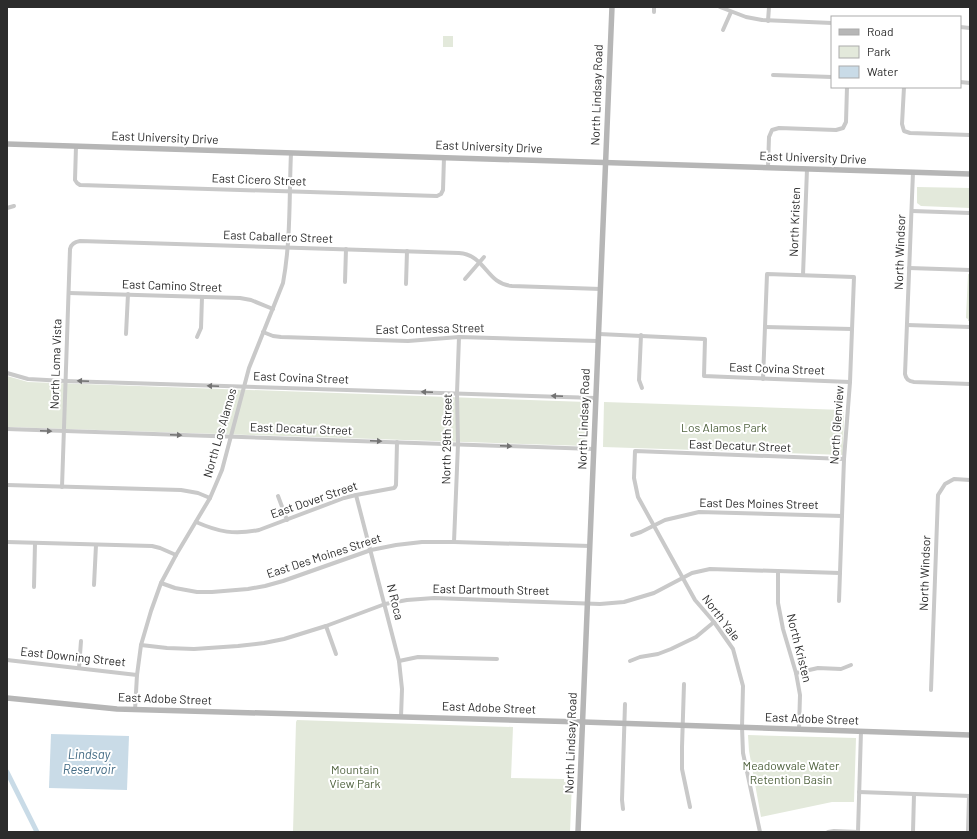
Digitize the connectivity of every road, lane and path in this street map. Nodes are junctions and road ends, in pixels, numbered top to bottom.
1 (612, 7) edge
2 (720, 7) edge
3 (769, 7) edge
4 (730, 12) junction
5 (768, 21) junction
6 (831, 23) edge
7 (723, 30) dead end
8 (773, 75) dead end
9 (831, 77) edge
10 (847, 88) edge
11 (904, 88) edge
12 (970, 135) edge
13 (7, 144) edge
14 (76, 146) junction
15 (291, 153) junction
16 (444, 157) junction
17 (606, 162) junction
18 (768, 167) junction
19 (807, 169) junction
20 (913, 172) junction
21 (970, 174) edge
22 (290, 191) junction
23 (14, 206) dead end
24 (7, 208) edge
25 (912, 211) junction
26 (970, 212) edge
27 (73, 243) joint
28 (287, 248) junction
29 (346, 249) junction
30 (407, 251) junction
31 (484, 257) dead end
32 (480, 262) junction
33 (909, 268) junction
34 (970, 270) edge
35 (803, 275) junction
36 (466, 279) dead end
37 (345, 282) dead end
38 (406, 284) dead end
39 (600, 289) junction
40 (69, 293) junction
41 (128, 294) junction
42 (202, 296) junction
43 (273, 309) junction
44 (907, 325) junction
45 (765, 326) junction
46 (970, 327) edge
47 (852, 329) junction
48 (263, 332) junction
49 (126, 334) dead end
50 (599, 334) junction
51 (641, 335) junction
52 (196, 337) dead end
53 (459, 337) junction
54 (598, 341) junction
55 (7, 373) edge
56 (763, 379) junction
57 (65, 381) junction
58 (850, 382) junction
59 (970, 384) edge
60 (244, 387) junction
61 (642, 388) dead end
62 (457, 393) junction
63 (596, 398) junction
64 (7, 429) edge
65 (63, 431) junction
66 (232, 437) junction
67 (397, 442) junction
68 (458, 444) junction
69 (594, 449) junction
70 (635, 452) joint
71 (844, 459) junction
72 (970, 480) edge
73 (7, 485) edge
74 (62, 487) junction
75 (356, 495) junction
76 (278, 496) dead end
77 (210, 498) junction
78 (842, 516) junction
79 (287, 520) junction
80 (196, 522) junction
81 (653, 526) junction
82 (632, 535) dead end
83 (7, 542) edge
84 (454, 542) junction
85 (35, 543) junction
86 (96, 545) junction
87 (590, 546) junction
88 (371, 550) junction
89 (176, 555) junction
90 (778, 572) junction
91 (840, 573) junction
92 (682, 578) junction
93 (161, 583) junction
94 (94, 585) dead end
95 (34, 587) dead end
96 (839, 601) dead end
97 (588, 603) junction
98 (385, 604) junction
99 (714, 622) junction
100 (326, 626) junction
101 (81, 641) dead end
102 (141, 645) junction
103 (336, 654) dead end
104 (496, 659) dead end
105 (7, 660) edge
106 (630, 661) dead end
107 (399, 662) junction
108 (851, 665) dead end
109 (79, 668) junction
110 (796, 672) junction
111 (137, 675) junction
112 (684, 684) dead end
113 (931, 690) dead end
114 (7, 698) edge
115 (625, 704) dead end
116 (135, 710) junction
117 (401, 717) junction
118 (583, 722) junction
119 (625, 724) junction
120 (682, 725) junction
121 (742, 727) junction
122 (799, 729) junction
123 (861, 731) junction
124 (970, 735) edge
125 (859, 792) junction
126 (914, 794) junction
127 (970, 796) edge
128 (690, 807) dead end
129 (623, 809) dead end
130 (578, 832) edge
131 (760, 832) edge
132 (828, 832) edge
133 (858, 832) edge
134 (913, 832) edge
135 (968, 832) edge

1 - 17 main road, North Lindsay Road
2 - 4 street
3 - 5 street
4 - 5 street
4 - 7 street
5 - 6 street
8 - 9 street
10 - 18 street
11 - 12 street
13 - 14 main road, East University Drive
14 - 15 main road, East University Drive
14 - 22 street, East Cicero Street
15 - 16 main road, East University Drive
15 - 22 street, North Los Alamos
16 - 17 main road, East University Drive
16 - 22 street, East Cicero Street
17 - 18 main road, East University Drive
17 - 39 main road, North Lindsay Road
18 - 19 main road, East University Drive
19 - 20 main road, East University Drive
19 - 35 street, North Kristen
20 - 21 main road, East University Drive
20 - 25 street, North Windsor
22 - 28 street, North Los Alamos
23 - 24 street
25 - 26 street
25 - 33 street, North Windsor
27 - 28 street, East Caballero Street
27 - 40 street, North Loma Vista
28 - 29 street, East Caballero Street
28 - 43 street, North Los Alamos
29 - 30 street, East Caballero Street
29 - 37 street
30 - 32 street, East Caballero Street
30 - 38 street
31 - 32 street
32 - 36 street
32 - 39 street, East Caballero Street
33 - 34 street
33 - 44 street, North Windsor
35 - 45 street
35 - 47 street, North Glenview
39 - 50 main road, North Lindsay Road
40 - 41 street, East Camino Street
40 - 57 street, North Loma Vista
41 - 42 street, East Camino Street
41 - 49 street
42 - 43 street, East Camino Street
42 - 52 street
43 - 48 street, North Los Alamos
44 - 46 street
44 - 59 street, North Windsor
45 - 47 street
45 - 56 street
47 - 58 street, North Glenview
48 - 53 street, East Contessa Street
48 - 60 street, North Los Alamos
50 - 51 street
50 - 54 main road, North Lindsay Road
51 - 56 street, East Covina Street
51 - 61 street
53 - 54 street, East Contessa Street
53 - 62 street, North 29th Street
54 - 63 main road, North Lindsay Road
55 - 57 street, East Covina Street
56 - 58 street, East Covina Street
60 -> 57 street, East Covina Street
57 - 65 street, North Loma Vista
58 - 71 street, North Glenview
62 -> 60 street, East Covina Street
60 - 66 street, North Los Alamos
63 -> 62 street, East Covina Street
62 - 68 street, North 29th Street
63 - 69 main road, North Lindsay Road
64 -> 65 street, East Decatur Street
65 -> 66 street, East Decatur Street
65 - 74 street, North Loma Vista
66 -> 67 street, East Decatur Street
66 - 77 street, North Los Alamos
67 - 68 street, East Decatur Street
67 - 75 street, East Dover Street
68 -> 69 street, East Decatur Street
68 - 84 street, North 29th Street
69 - 87 main road, North Lindsay Road
70 - 71 street, East Decatur Street
70 - 81 street, North Yale
71 - 78 street, North Glenview
72 - 113 street, North Windsor
73 - 74 street
74 - 77 street
75 - 79 street, East Dover Street
75 - 88 street, N Roca
76 - 79 street
77 - 80 street, North Los Alamos
78 - 81 street, East Des Moines Street
78 - 91 street, North Glenview
79 - 80 street, East Dover Street
80 - 89 street, North Los Alamos
81 - 82 street, East Des Moines Street
81 - 92 street, North Yale
83 - 85 street
84 - 87 street, East Des Moines Street
84 - 88 street, East Des Moines Street
85 - 86 street
85 - 95 street
86 - 89 street
86 - 94 street
87 - 97 main road, North Lindsay Road
88 - 93 street, East Des Moines Street
88 - 98 street, N Roca
89 - 93 street, North Los Alamos
90 - 91 street, East Dartmouth Street
90 - 92 street, East Dartmouth Street
90 - 110 street, North Kristen
91 - 96 street, North Glenview
92 - 97 street, East Dartmouth Street
92 - 99 street, North Yale
93 - 102 street, North Los Alamos
97 - 98 street, East Dartmouth Street
97 - 118 main road, North Lindsay Road
98 - 100 street, East Dartmouth Street
98 - 107 street, N Roca
99 - 106 street
99 - 121 street, North Yale
100 - 102 street, East Dartmouth Street
100 - 103 street
101 - 109 street
102 - 111 street, North Los Alamos
104 - 107 street
105 - 109 street, East Downing Street
107 - 117 street, N Roca
108 - 110 street
109 - 111 street, East Downing Street
110 - 122 street, North Kristen
111 - 116 street, North Los Alamos
112 - 120 street
114 - 116 main road, East Adobe Street
115 - 119 street
116 - 117 main road, East Adobe Street
117 - 118 main road, East Adobe Street
118 - 119 main road, East Adobe Street
118 - 130 main road, North Lindsay Road
119 - 120 main road, East Adobe Street
119 - 129 street
120 - 121 main road, East Adobe Street
120 - 128 street
121 - 122 main road, East Adobe Street
121 - 131 street, North Yale
122 - 123 main road, East Adobe Street
123 - 124 main road, East Adobe Street
123 - 125 street
125 - 126 street
125 - 133 street
126 - 127 street
126 - 134 street
127 - 135 street
132 - 133 street

